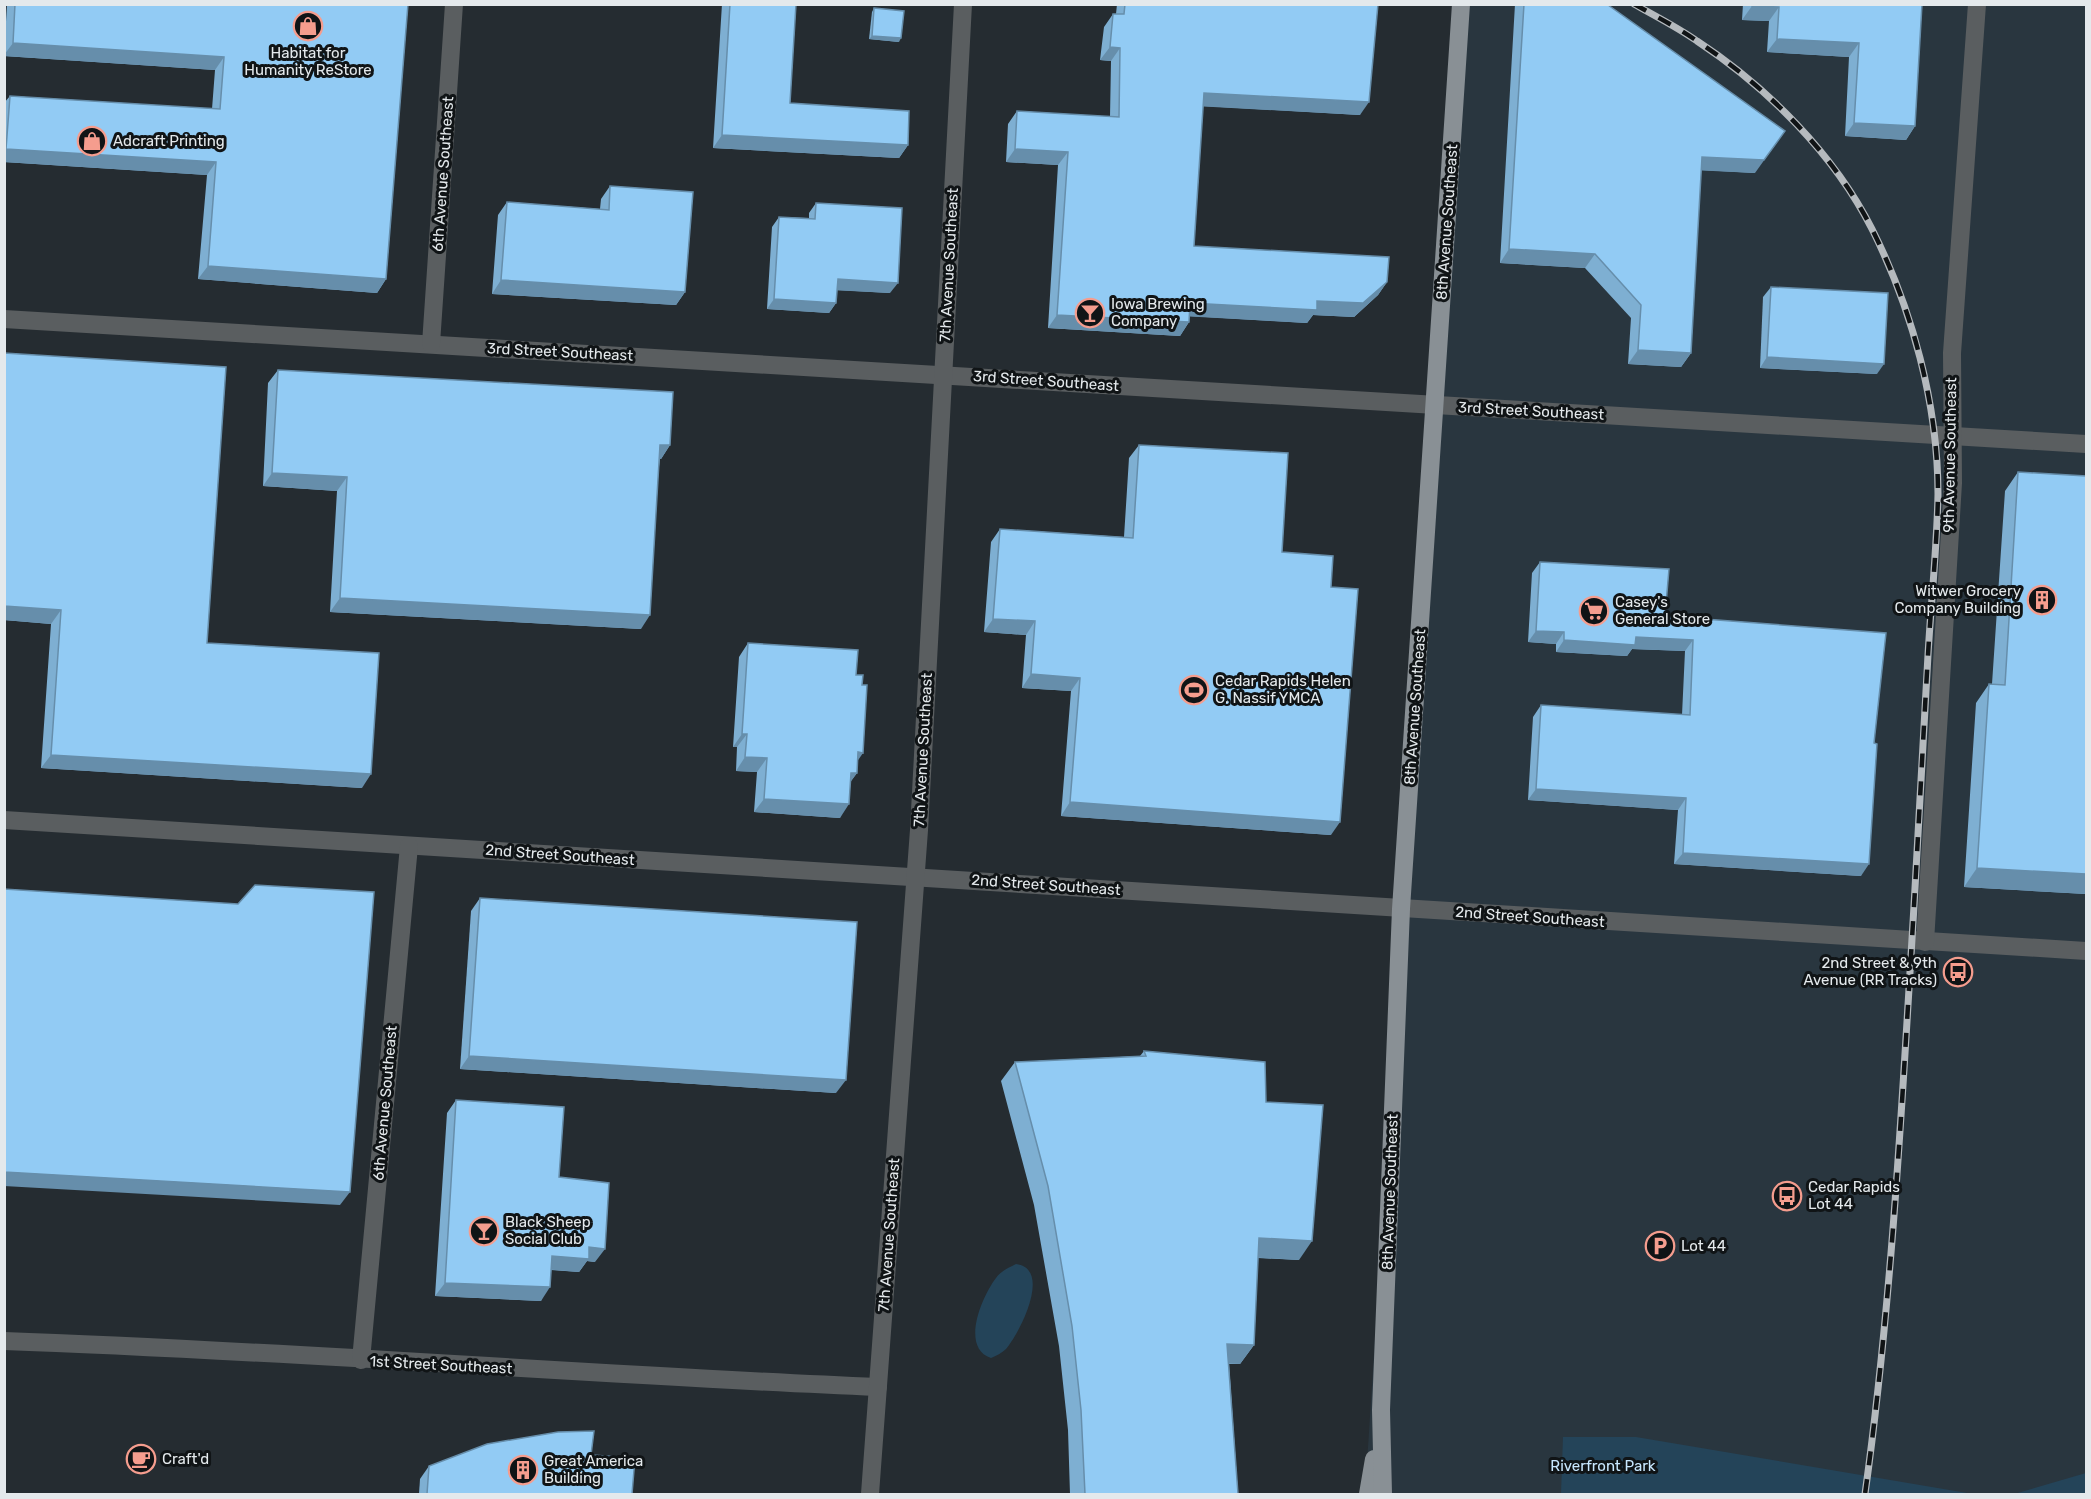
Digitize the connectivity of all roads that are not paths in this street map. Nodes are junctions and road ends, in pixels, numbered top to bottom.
1 (454, 4) edge
2 (963, 4) edge
3 (1461, 4) edge
4 (1977, 4) edge
5 (4, 319) edge
6 (431, 344) junction
7 (943, 374) junction
8 (1435, 405) junction
9 (1951, 436) junction
10 (2086, 444) edge
11 (4, 820) edge
12 (409, 846) junction
13 (915, 877) junction
14 (1401, 909) junction
15 (1925, 942) junction
16 (2086, 951) edge
17 (4, 1341) edge
18 (361, 1360) junction
19 (878, 1387) junction
20 (1381, 1410) junction
21 (870, 1494) edge
22 (1368, 1494) edge
23 (1383, 1494) edge

1 - 6 street, 6th Avenue Southeast
2 - 7 street, 7th Avenue Southeast
3 - 8 main road, 8th Avenue Southeast
4 - 9 street, 9th Avenue Southeast
5 - 6 street, 3rd Street Southeast
6 - 7 street, 3rd Street Southeast
7 - 8 street, 3rd Street Southeast
7 - 13 street, 7th Avenue Southeast
8 - 9 street, 3rd Street Southeast
8 - 14 main road, 8th Avenue Southeast
9 - 10 street, 3rd Street Southeast
9 - 15 street, 9th Avenue Southeast
11 - 12 street, 2nd Street Southeast
12 - 13 street, 2nd Street Southeast
12 - 18 street, 6th Avenue Southeast
13 - 14 street, 2nd Street Southeast
13 - 19 street, 7th Avenue Southeast
14 - 15 street, 2nd Street Southeast
14 - 20 main road, 8th Avenue Southeast
15 - 16 street, 2nd Street Southeast
17 - 18 street, 1st Street Southeast
18 - 19 street, 1st Street Southeast
19 - 21 street, 7th Avenue Southeast
20 - 22 main road, 8th Avenue Southeast
20 - 23 main road, 8th Avenue Southeast

